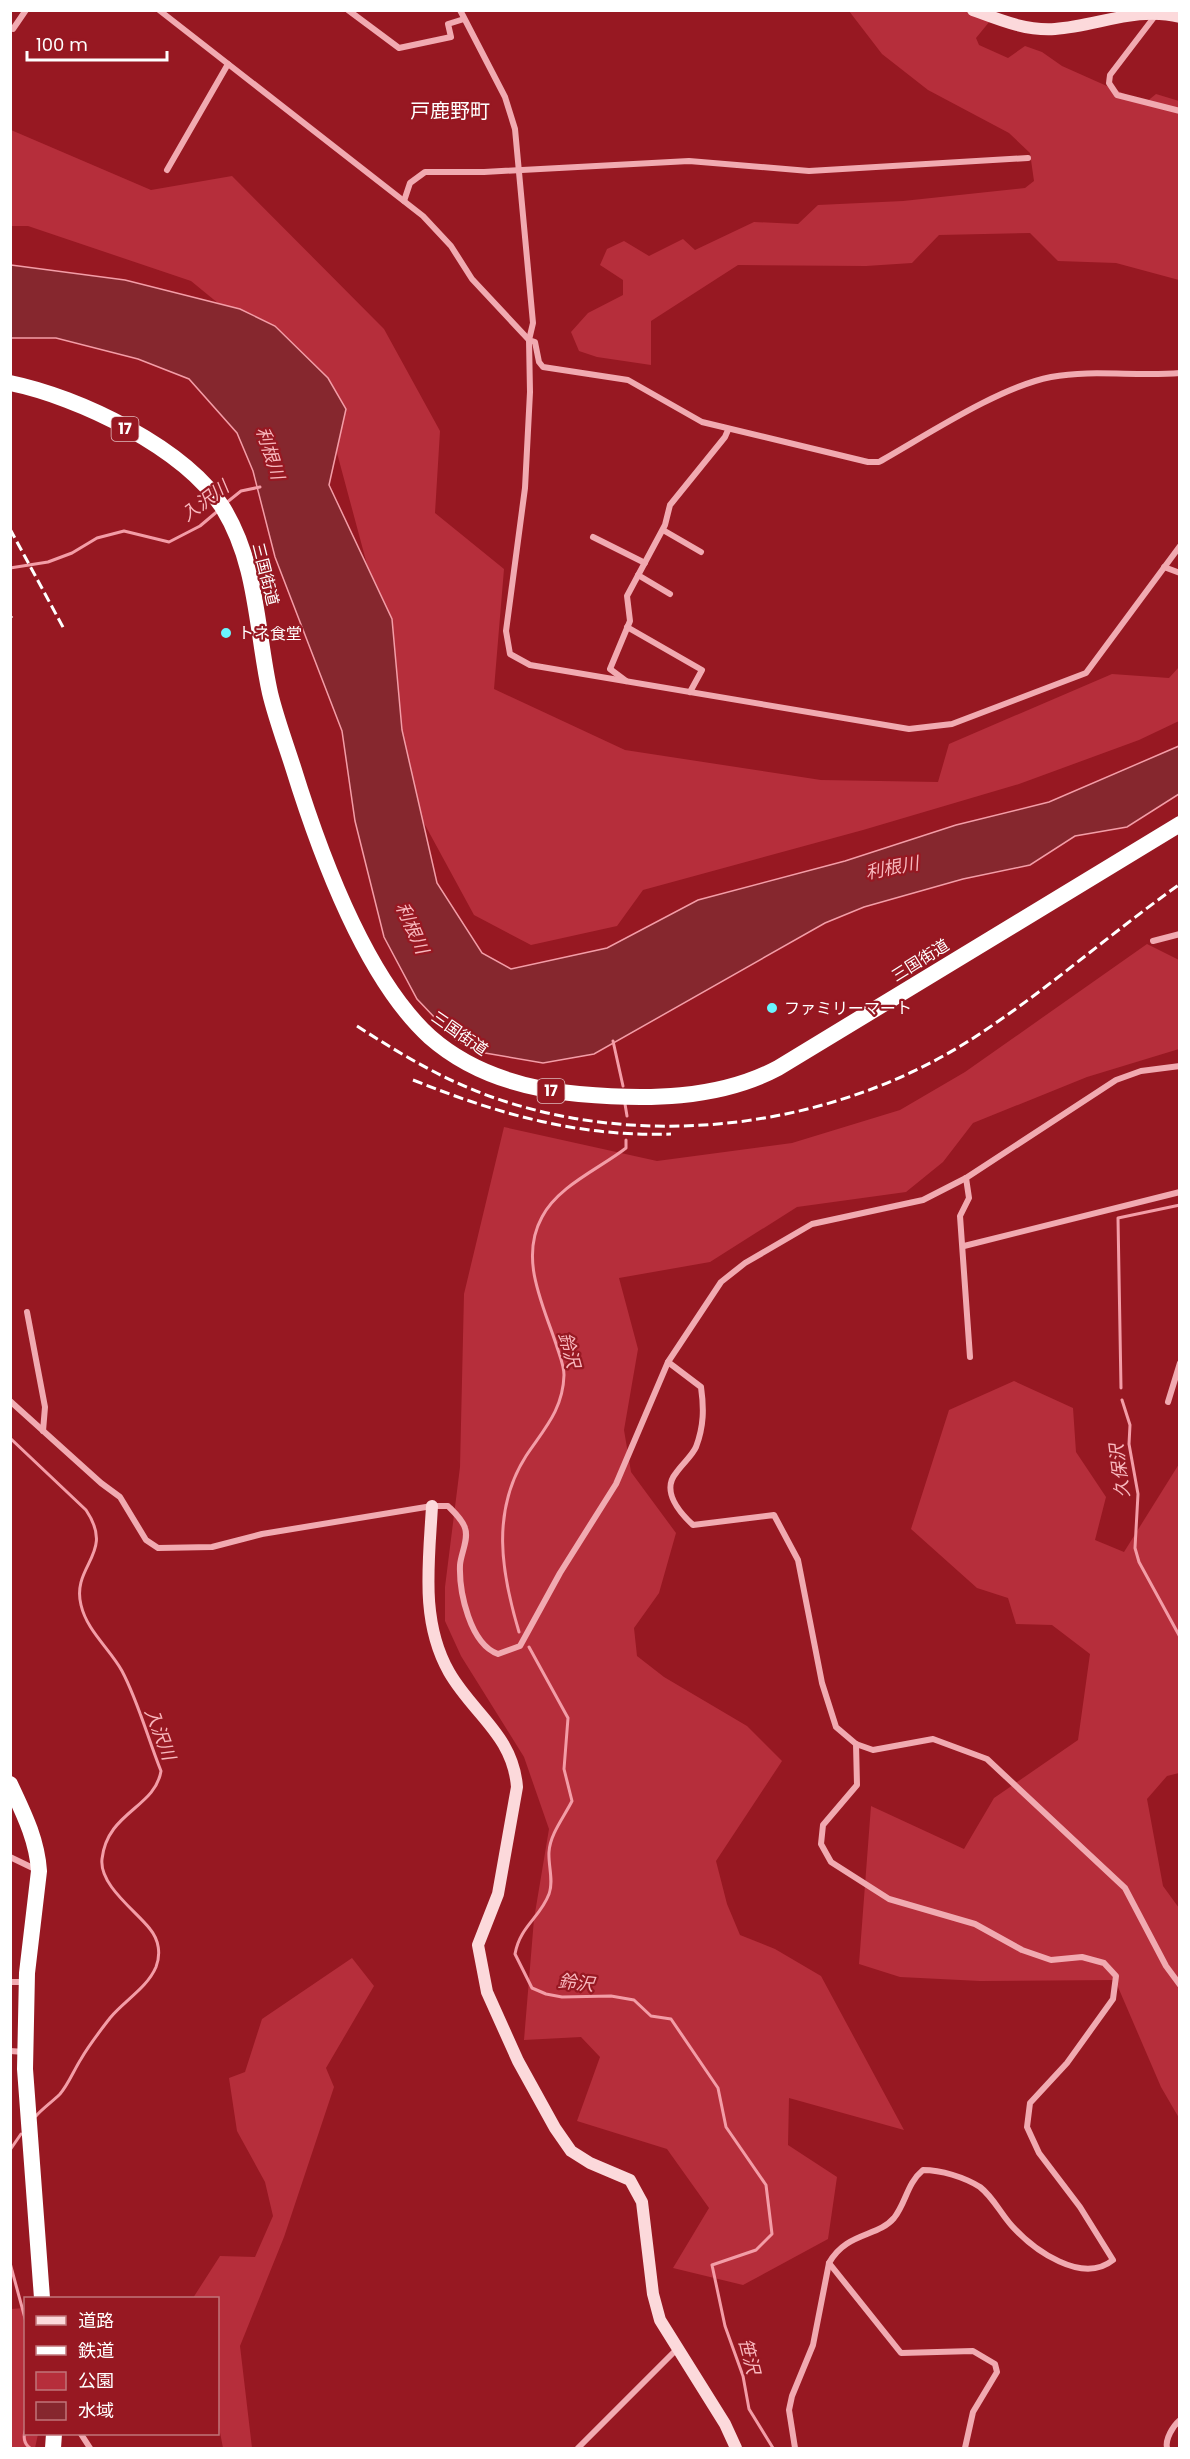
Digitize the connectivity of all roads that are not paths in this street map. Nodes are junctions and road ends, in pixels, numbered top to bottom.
1 (26, 10) edge
2 (159, 10) edge
3 (348, 10) edge
4 (460, 10) edge
5 (973, 10) edge
6 (1158, 13) junction
7 (1107, 14) edge
8 (1179, 17) edge
9 (464, 18) junction
10 (10, 28) edge
11 (228, 64) junction
12 (1179, 111) edge
13 (1028, 158) dead end
14 (519, 168) junction
15 (167, 170) dead end
16 (404, 201) junction
17 (529, 340) junction
18 (1179, 373) edge
19 (10, 383) edge
20 (728, 430) junction
21 (663, 530) junction
22 (593, 537) dead end
23 (1179, 546) edge
24 (701, 552) dead end
25 (645, 563) junction
26 (1164, 567) junction
27 (1179, 573) edge
28 (638, 575) junction
29 (670, 594) dead end
30 (627, 627) junction
31 (627, 682) junction
32 (690, 692) junction
33 (1179, 824) edge
34 (1179, 934) edge
35 (1153, 941) dead end
36 (1179, 1065) edge
37 (966, 1178) junction
38 (1179, 1192) edge
39 (964, 1246) junction
40 (27, 1312) dead end
41 (970, 1357) dead end
42 (669, 1362) junction
43 (1179, 1363) edge
44 (10, 1401) edge
45 (1168, 1402) dead end
46 (44, 1431) junction
47 (432, 1506) junction
48 (856, 1744) junction
49 (10, 1784) edge
50 (10, 1857) edge
51 (39, 1871) junction
52 (19, 1982) edge
53 (1179, 1985) edge
54 (18, 2051) edge
55 (829, 2262) junction
56 (42, 2297) edge
57 (678, 2348) junction
58 (1179, 2420) edge
59 (82, 2435) edge
60 (90, 2448) edge
61 (578, 2448) edge
62 (736, 2448) edge
63 (795, 2448) edge
64 (965, 2448) edge
65 (1167, 2448) edge

1 - 10 street
2 - 11 street
3 - 9 street
4 - 9 street
5 - 7 street
6 - 7 street
6 - 8 street
6 - 12 street
9 - 14 street
11 - 15 street
11 - 16 street
13 - 14 street
14 - 16 street
14 - 17 street
16 - 17 street
17 - 20 street
17 - 31 street
18 - 20 street
19 - 33 highway, 三国街道 / 17
20 - 21 street
21 - 24 street
21 - 25 street
22 - 25 street
23 - 26 street
25 - 28 street
26 - 27 street
26 - 32 street
28 - 29 street
28 - 30 street
30 - 31 street
30 - 32 street
31 - 32 street
34 - 35 street
36 - 37 street
37 - 39 street
37 - 42 street
38 - 39 street
39 - 41 street
40 - 46 street
42 - 47 street
42 - 48 street
43 - 45 street
44 - 46 street
46 - 47 street
47 - 57 street
48 - 53 street
48 - 55 street
49 - 51 highway
50 - 51 street
51 - 52 highway
52 - 54 highway
54 - 56 highway
55 - 63 street
55 - 64 street
57 - 61 street
57 - 62 street
58 - 65 street
59 - 60 street

